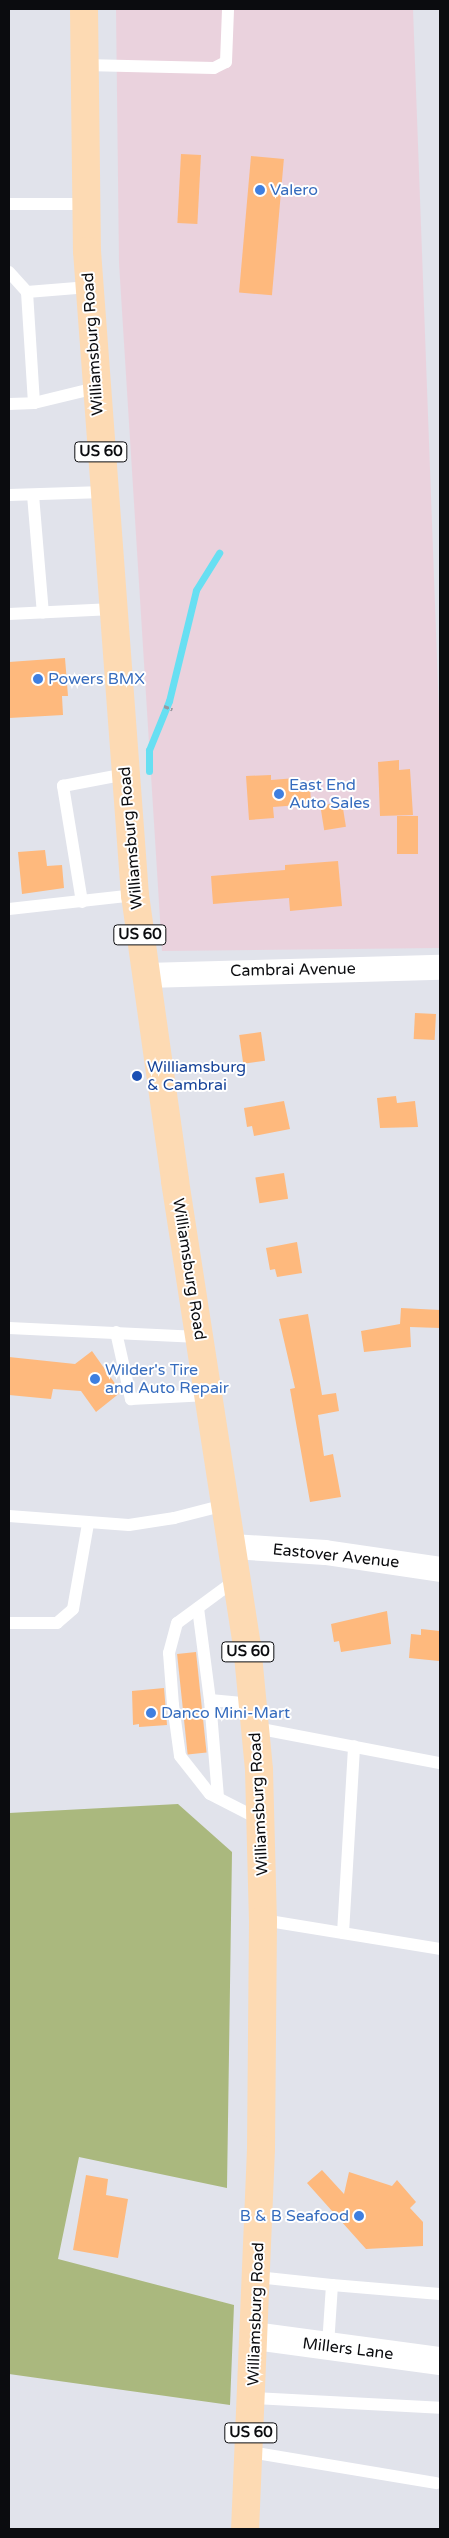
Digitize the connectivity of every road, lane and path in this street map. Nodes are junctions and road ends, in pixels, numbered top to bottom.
1 (84, 9) edge
2 (228, 9) edge
3 (84, 65) junction
4 (9, 204) edge
5 (86, 204) junction
6 (9, 272) edge
7 (90, 287) junction
8 (27, 292) junction
9 (96, 388) junction
10 (34, 403) junction
11 (9, 404) edge
12 (104, 492) junction
13 (9, 495) edge
14 (33, 495) junction
15 (113, 609) junction
16 (43, 612) junction
17 (9, 614) edge
18 (164, 706) dead end
19 (172, 709) dead end
20 (126, 774) junction
21 (135, 895) junction
22 (82, 902) junction
23 (9, 909) edge
24 (440, 967) edge
25 (145, 975) junction
26 (9, 1328) edge
27 (116, 1332) junction
28 (199, 1336) junction
29 (208, 1395) junction
30 (225, 1505) junction
31 (9, 1516) edge
32 (88, 1524) junction
33 (232, 1546) junction
34 (440, 1569) edge
35 (237, 1579) junction
36 (198, 1608) junction
37 (9, 1623) edge
38 (210, 1700) junction
39 (255, 1716) junction
40 (354, 1746) junction
41 (440, 1763) edge
42 (218, 1798) junction
43 (261, 1820) junction
44 (263, 1920) junction
45 (343, 1933) junction
46 (440, 1949) edge
47 (257, 2277) junction
48 (332, 2285) junction
49 (440, 2294) edge
50 (255, 2336) junction
51 (328, 2346) junction
52 (440, 2361) edge
53 (252, 2398) junction
54 (440, 2408) edge
55 (250, 2452) junction
56 (436, 2483) dead end
57 (245, 2529) edge

1 - 3 main road, Williamsburg Road / US 60
2 - 3 lane
3 - 5 main road, Williamsburg Road / US 60
4 - 5 lane
5 - 7 main road, Williamsburg Road / US 60
6 - 8 lane
7 - 8 lane
7 - 9 main road, Williamsburg Road / US 60
8 - 10 lane
9 - 10 lane
9 - 12 main road, Williamsburg Road / US 60
10 - 11 lane
12 - 14 lane
12 - 15 main road, Williamsburg Road / US 60
13 - 14 lane
14 - 16 lane
15 - 16 lane
15 - 20 main road, Williamsburg Road / US 60
16 - 17 lane
18 - 19 path
20 - 21 main road, Williamsburg Road / US 60
20 - 22 lane
21 - 22 lane
21 - 25 main road, Williamsburg Road / US 60
22 - 23 lane
24 - 25 street, Cambrai Avenue
25 - 28 main road, Williamsburg Road / US 60
26 - 27 lane
27 - 28 lane
27 - 29 lane
28 - 29 main road, Williamsburg Road / US 60
29 - 30 main road, Williamsburg Road / US 60
30 - 32 lane
30 - 33 main road, Williamsburg Road / US 60
31 - 32 lane
32 - 37 lane
33 - 34 street, Eastover Avenue
33 - 35 main road, Williamsburg Road / US 60
35 - 36 lane
35 - 39 main road, Williamsburg Road / US 60
36 - 38 lane
36 - 42 lane
38 - 39 lane
38 - 42 lane
39 - 40 lane
39 - 43 main road, Williamsburg Road / US 60
40 - 41 lane
40 - 45 lane
42 - 43 lane
43 - 44 main road, Williamsburg Road / US 60
44 - 45 lane
44 - 47 main road, Williamsburg Road / US 60
45 - 46 lane
47 - 48 lane
47 - 50 main road, Williamsburg Road / US 60
48 - 49 lane
48 - 51 lane
50 - 51 street, Millers Lane
50 - 53 main road, Williamsburg Road / US 60
51 - 52 street, Millers Lane
53 - 54 lane
53 - 55 main road, Williamsburg Road / US 60
55 - 56 lane
55 - 57 main road, Williamsburg Road / US 60

